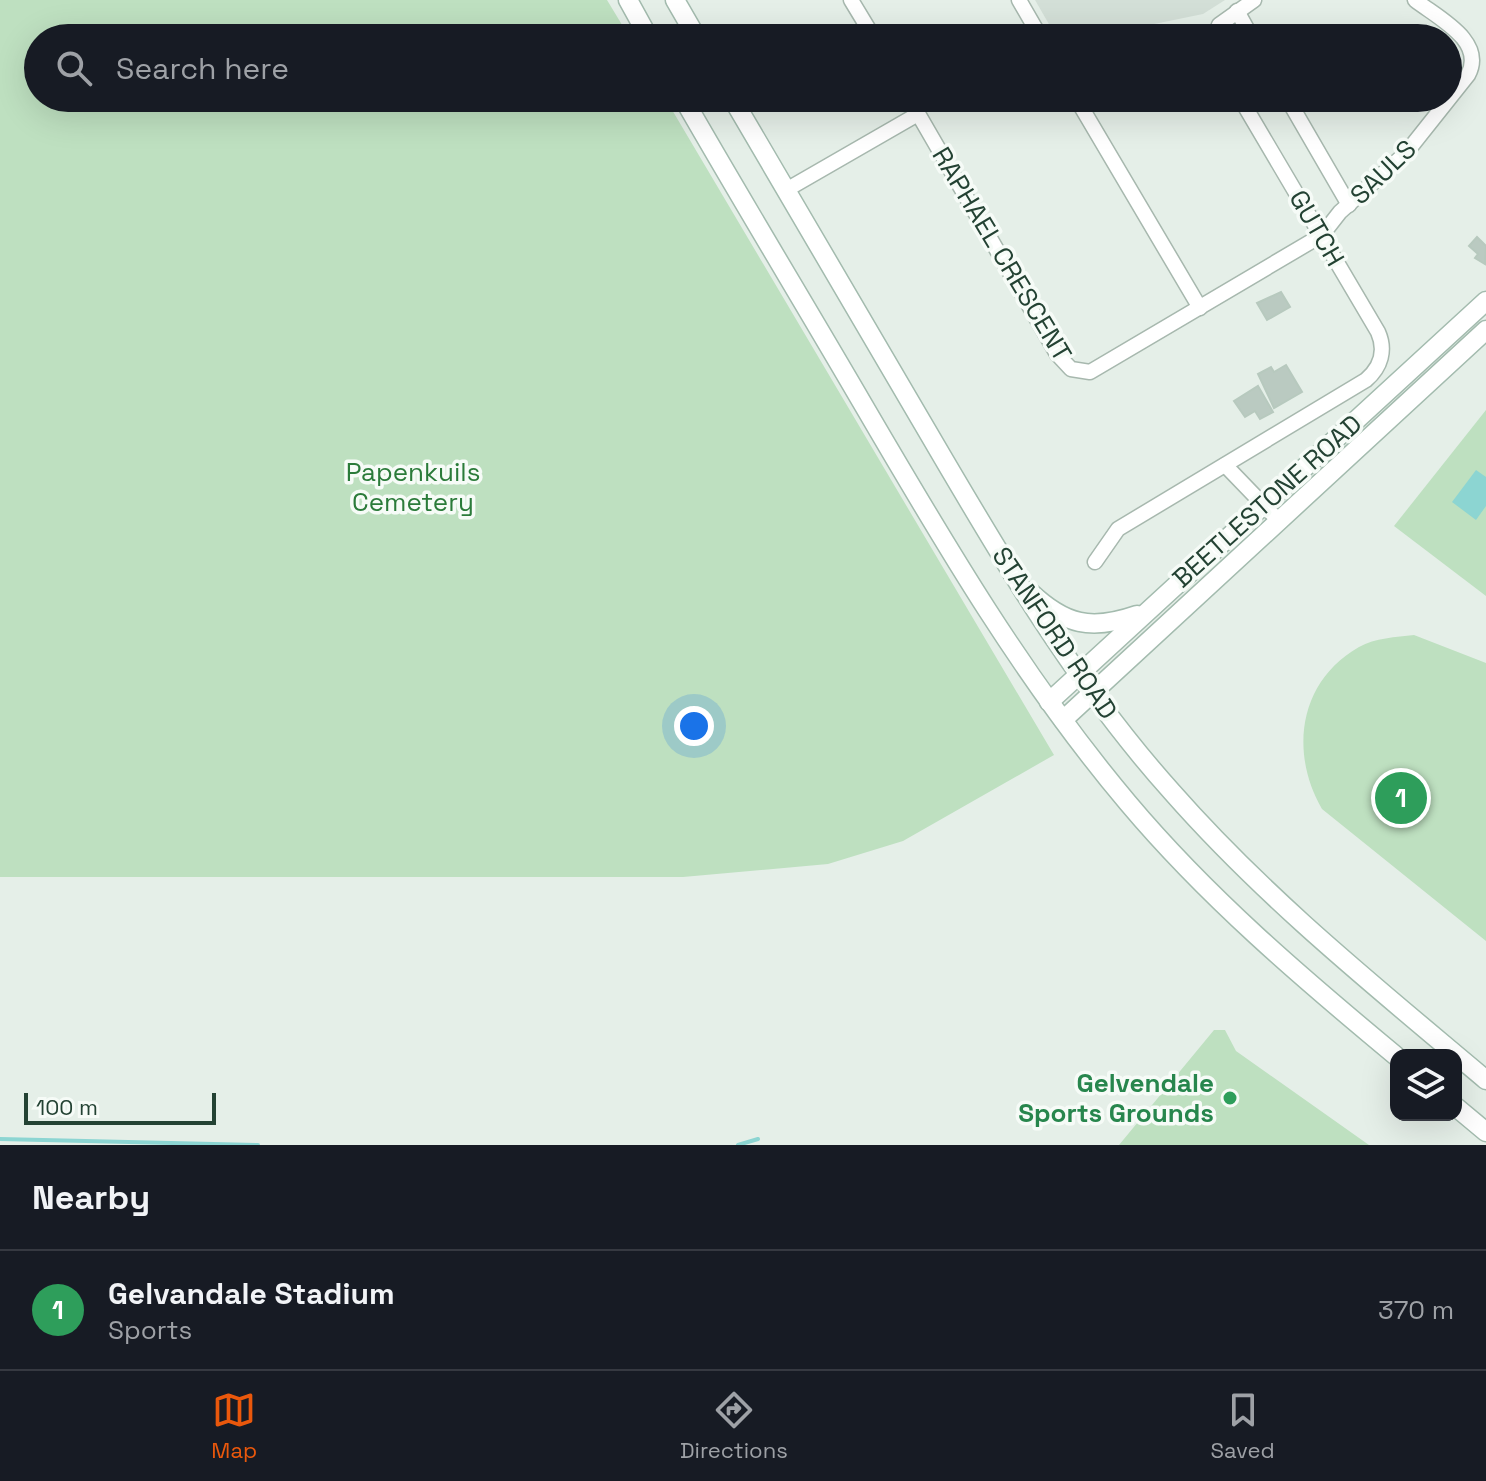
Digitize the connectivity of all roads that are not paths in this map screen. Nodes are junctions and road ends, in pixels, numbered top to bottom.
1 (628, 0) edge
2 (675, 0) edge
3 (851, 0) edge
4 (1019, 0) edge
5 (1254, 0) edge
6 (1415, 0) edge
7 (1237, 11) junction
8 (641, 24) edge
9 (689, 24) edge
10 (866, 24) edge
11 (1033, 24) edge
12 (1220, 24) edge
13 (1244, 24) edge
14 (1445, 24) edge
15 (1462, 38) edge
16 (1462, 81) edge
17 (691, 112) edge
18 (740, 112) edge
19 (1084, 112) edge
20 (1248, 112) edge
21 (1295, 112) edge
22 (1438, 112) edge
23 (918, 114) joint
24 (786, 190) junction
25 (1349, 205) junction
26 (1322, 235) junction
27 (1486, 301) edge
28 (1200, 308) junction
29 (1486, 330) edge
30 (1380, 362) joint
31 (1225, 465) junction
32 (1263, 505) junction
33 (1280, 522) junction
34 (1095, 562) dead end
35 (1012, 575) junction
36 (1143, 612) junction
37 (1079, 675) junction
38 (1093, 693) junction
39 (1049, 702) junction
40 (1063, 720) junction
41 (1390, 1051) edge
42 (1486, 1080) edge
43 (1462, 1111) edge
44 (1484, 1125) edge

1 - 8 main road
2 - 9 main road
3 - 10 street
4 - 11 street
5 - 7 street
6 - 14 street, SAULS
7 - 12 street
7 - 13 street
15 - 16 street, SAULS
17 - 39 main road, STANFORD ROAD
18 - 24 main road, STANFORD ROAD
19 - 28 street
20 - 26 street, GUTCH
21 - 25 street
22 - 25 street, SAULS
23 - 24 street
23 - 28 street, RAPHAEL CRESCENT
24 - 35 main road, STANFORD ROAD
25 - 26 street, SAULS
26 - 28 street, RAPHAEL CRESCENT
26 - 30 street, GUTCH
27 - 32 main road, BEETLESTONE ROAD
29 - 33 main road, BEETLESTONE ROAD
30 - 31 street, BEETLESTONE ROAD
31 - 32 street
31 - 34 street, BEETLESTONE ROAD
32 - 33 street
32 - 36 main road, BEETLESTONE ROAD
33 - 38 main road, BEETLESTONE ROAD
35 - 36 main road
35 - 37 main road, STANFORD ROAD
36 - 37 main road, BEETLESTONE ROAD
37 - 38 main road, STANFORD ROAD
37 - 39 main road, BEETLESTONE ROAD
38 - 40 main road, BEETLESTONE ROAD
38 - 42 main road, STANFORD ROAD
39 - 40 main road, STANFORD ROAD
40 - 41 main road, STANFORD ROAD
43 - 44 main road

